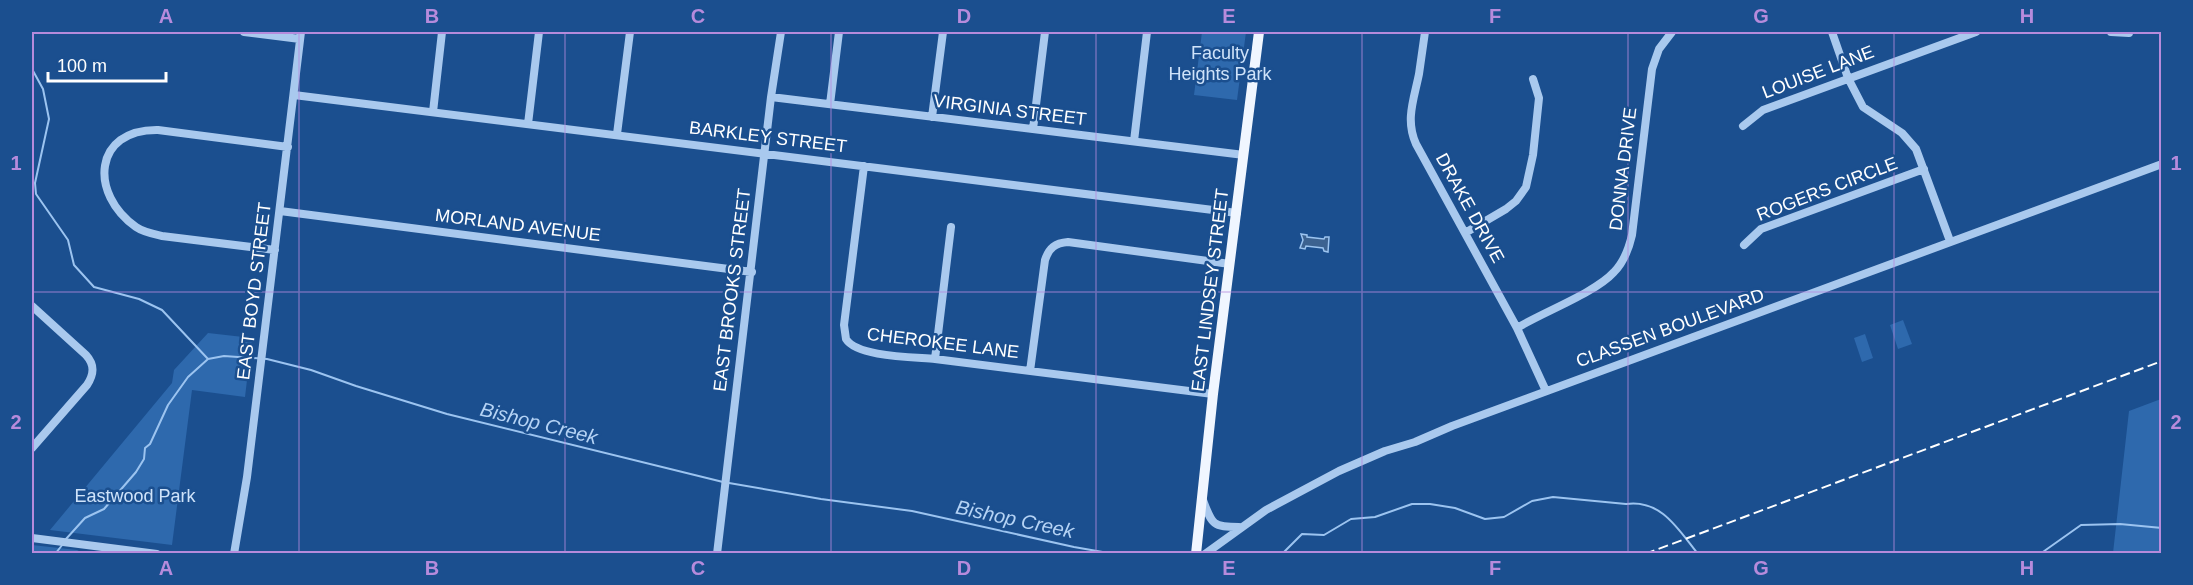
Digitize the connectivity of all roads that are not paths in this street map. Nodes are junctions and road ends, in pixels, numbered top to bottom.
1 (244, 32) edge
2 (442, 32) edge
3 (539, 32) edge
4 (630, 32) edge
5 (781, 32) edge
6 (839, 32) edge
7 (943, 32) edge
8 (1045, 32) edge
9 (1148, 32) edge
10 (1259, 32) edge
11 (1425, 32) edge
12 (1672, 32) edge
13 (1832, 32) edge
14 (1976, 32) edge
15 (2111, 32) edge
16 (2129, 32) edge
17 (301, 35) edge
18 (1848, 78) junction
19 (1533, 79) dead end
20 (294, 95) junction
21 (771, 97) junction
22 (830, 104) junction
23 (433, 112) junction
24 (932, 117) junction
25 (528, 124) junction
26 (1743, 126) dead end
27 (1033, 129) junction
28 (617, 134) junction
29 (1134, 141) junction
30 (288, 147) junction
31 (765, 153) junction
32 (1244, 155) junction
33 (2162, 164) edge
34 (864, 166) junction
35 (1924, 169) junction
36 (280, 211) junction
37 (1237, 213) junction
38 (951, 227) dead end
39 (1465, 232) junction
40 (1950, 241) junction
41 (1744, 245) dead end
42 (275, 250) junction
43 (1230, 264) junction
44 (752, 272) junction
45 (32, 306) edge
46 (1517, 328) junction
47 (935, 358) junction
48 (1030, 371) junction
49 (1546, 391) junction
50 (1213, 394) junction
51 (32, 448) edge
52 (1203, 499) junction
53 (1240, 527) junction
54 (32, 538) edge
55 (95, 549) edge
56 (157, 554) edge
57 (234, 554) edge
58 (717, 554) edge
59 (1196, 554) edge
60 (1205, 554) edge

1 - 17 street
2 - 23 street
3 - 25 street
4 - 28 street
5 - 21 street, EAST BROOKS STREET
6 - 22 street
7 - 24 street
8 - 27 street
9 - 29 street
10 - 32 main road, EAST LINDSEY STREET
11 - 39 street, DRAKE DRIVE
12 - 46 street, DONNA DRIVE
13 - 18 street
14 - 18 street, LOUISE LANE
15 - 16 street
17 - 20 street, EAST BOYD STREET
18 - 26 street, LOUISE LANE
18 - 35 street
19 - 39 street
20 - 23 street, BARKLEY STREET
20 - 30 street, EAST BOYD STREET
21 - 22 street, VIRGINIA STREET
21 - 31 street, EAST BROOKS STREET
22 - 24 street, VIRGINIA STREET
23 - 25 street, BARKLEY STREET
24 - 27 street, VIRGINIA STREET
25 - 28 street, BARKLEY STREET
27 - 29 street, VIRGINIA STREET
28 - 31 street, BARKLEY STREET
29 - 32 street, VIRGINIA STREET
30 - 36 street, EAST BOYD STREET
30 - 42 street
31 - 34 street, BARKLEY STREET
31 - 44 street, EAST BROOKS STREET
32 - 37 main road, EAST LINDSEY STREET
33 - 40 street, CLASSEN BOULEVARD
34 - 37 street, BARKLEY STREET
34 - 47 street, CHEROKEE LANE
35 - 40 street
35 - 41 street, ROGERS CIRCLE
36 - 42 street, EAST BOYD STREET
36 - 44 street, MORLAND AVENUE
37 - 43 main road, EAST LINDSEY STREET
38 - 47 street
39 - 46 street, DRAKE DRIVE
40 - 49 street, CLASSEN BOULEVARD
42 - 57 street, EAST BOYD STREET
43 - 48 street
43 - 50 main road, EAST LINDSEY STREET
44 - 58 street, EAST BROOKS STREET
45 - 51 street
46 - 49 street, DRAKE DRIVE
47 - 48 street, CHEROKEE LANE
48 - 50 street, CHEROKEE LANE
49 - 53 street, CLASSEN BOULEVARD
50 - 52 main road, EAST LINDSEY STREET
52 - 53 street
52 - 59 main road, EAST LINDSEY STREET
53 - 60 street, CLASSEN BOULEVARD
54 - 55 street
55 - 56 street

